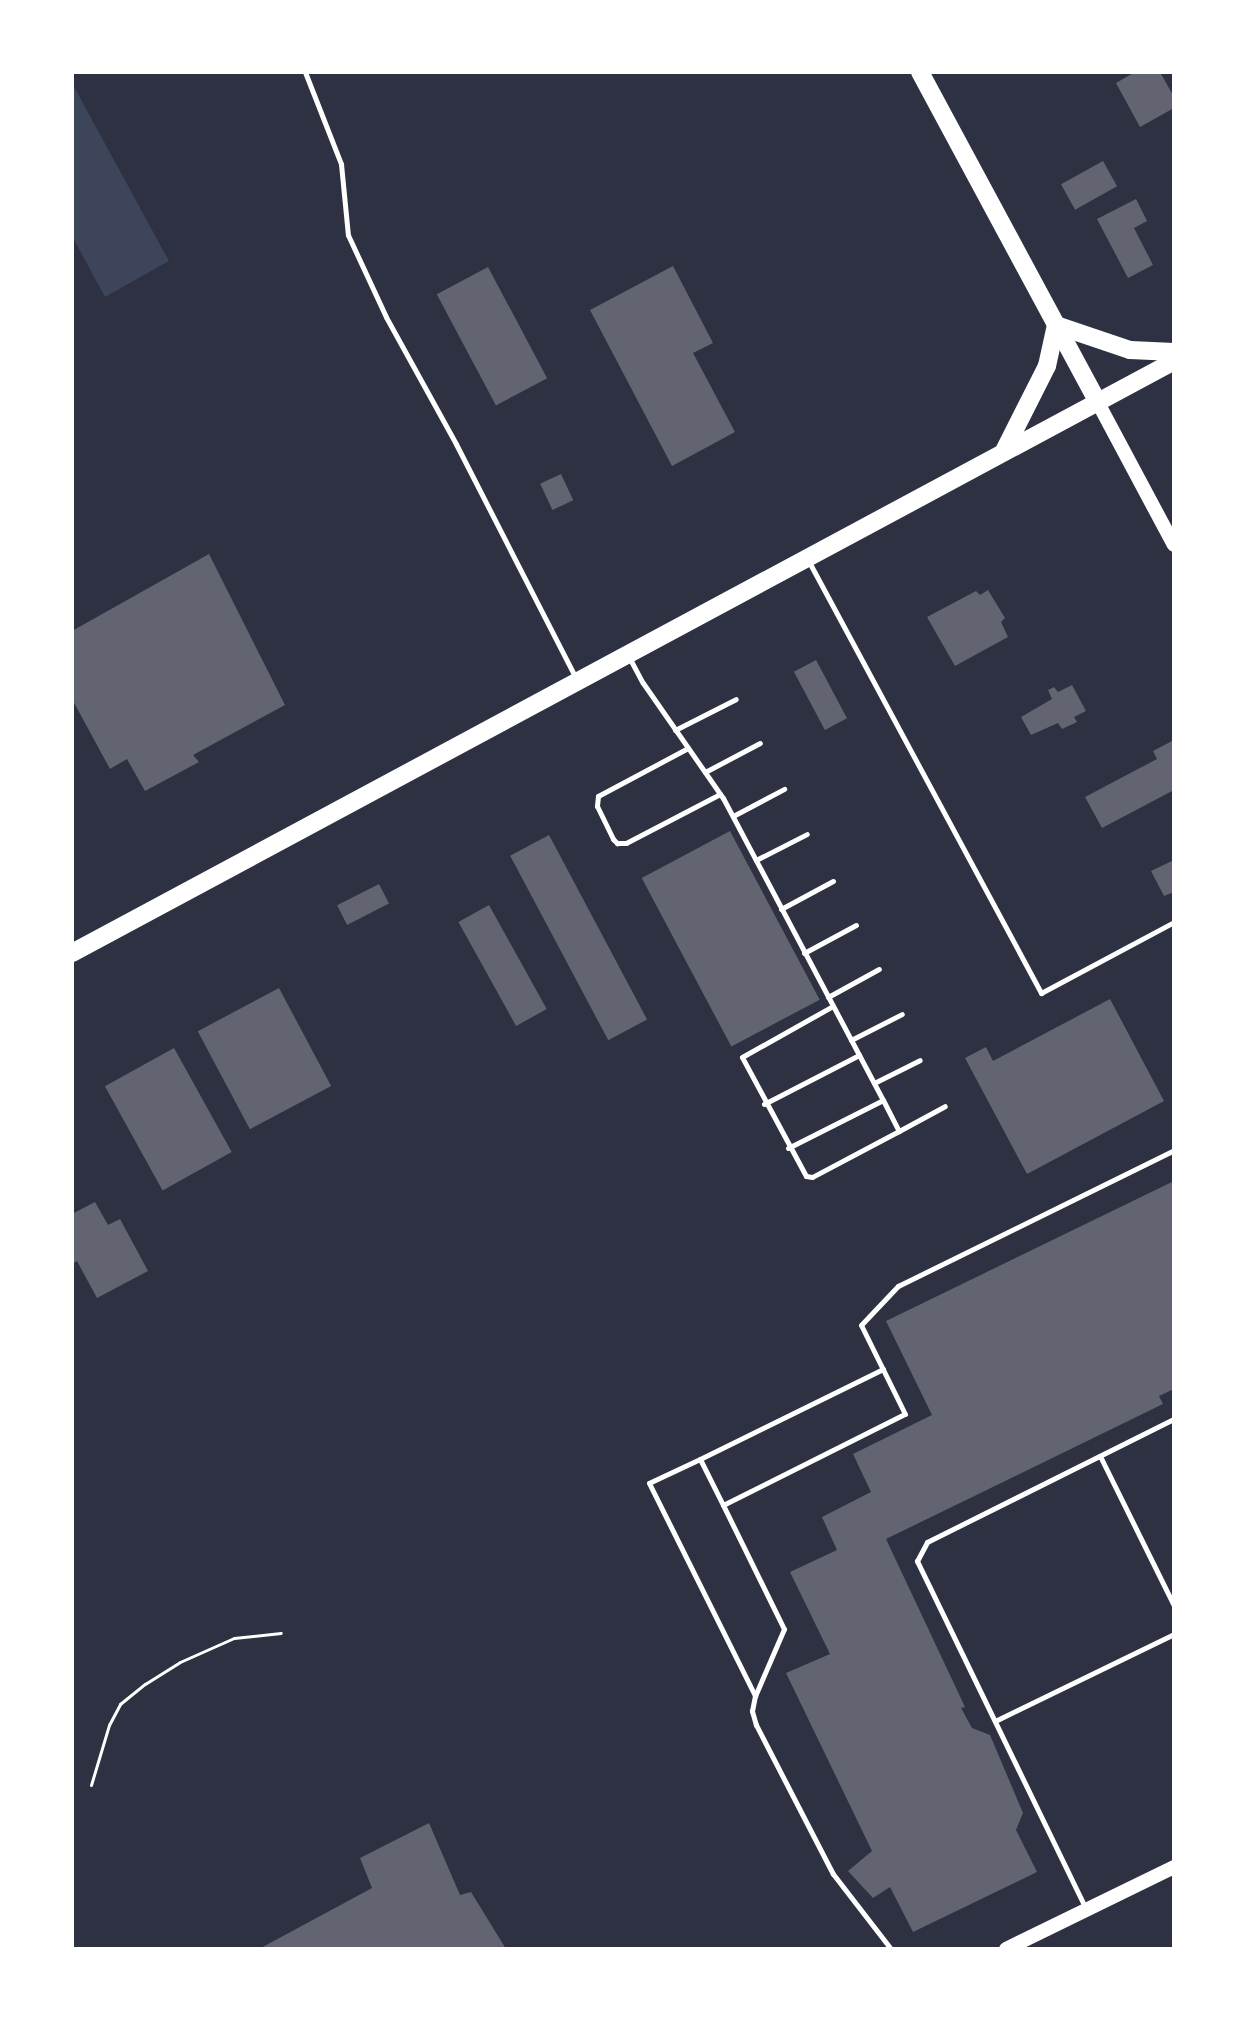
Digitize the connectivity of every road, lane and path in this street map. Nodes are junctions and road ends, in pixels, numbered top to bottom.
1 (305, 72) edge
2 (920, 72) edge
3 (1056, 325) junction
4 (1174, 352) edge
5 (1174, 361) edge
6 (1097, 401) junction
7 (1004, 451) junction
8 (1174, 545) edge
9 (807, 558) junction
10 (627, 654) junction
11 (577, 681) junction
12 (736, 699) dead end
13 (675, 730) junction
14 (760, 743) dead end
15 (688, 748) junction
16 (705, 772) junction
17 (784, 789) dead end
18 (720, 794) junction
19 (733, 816) junction
20 (807, 834) dead end
21 (756, 860) junction
22 (833, 881) dead end
23 (781, 909) junction
24 (1174, 922) edge
25 (856, 925) dead end
26 (72, 953) edge
27 (804, 953) junction
28 (879, 969) dead end
29 (828, 997) junction
30 (833, 1006) junction
31 (902, 1014) dead end
32 (851, 1040) junction
33 (859, 1055) junction
34 (920, 1060) dead end
35 (874, 1083) junction
36 (883, 1100) junction
37 (764, 1104) junction
38 (945, 1106) dead end
39 (899, 1131) junction
40 (788, 1148) junction
41 (1174, 1150) edge
42 (883, 1369) junction
43 (1174, 1419) edge
44 (1100, 1456) junction
45 (700, 1459) junction
46 (723, 1505) junction
47 (1174, 1606) edge
48 (281, 1633) dead end
49 (1174, 1634) edge
50 (755, 1696) junction
51 (995, 1721) junction
52 (91, 1785) dead end
53 (1174, 1867) edge
54 (1087, 1910) junction
55 (891, 1949) edge
56 (1006, 1949) edge

1 - 11 lane
2 - 3 highway
3 - 4 highway
3 - 6 highway
3 - 7 highway
5 - 6 highway
6 - 7 highway
6 - 8 street
7 - 9 highway
9 - 10 highway
9 - 24 lane
10 - 11 highway
10 - 13 lane
11 - 26 highway
12 - 13 lane
13 - 15 lane
14 - 16 lane
15 - 16 lane
15 - 18 lane
16 - 18 lane
17 - 19 lane
18 - 19 lane
19 - 21 lane
20 - 21 lane
21 - 23 lane
22 - 23 lane
23 - 27 lane
25 - 27 lane
27 - 29 lane
28 - 29 lane
29 - 30 lane
30 - 32 lane
30 - 37 lane
31 - 32 lane
32 - 33 lane
33 - 35 lane
33 - 37 lane
34 - 35 lane
35 - 36 lane
36 - 39 lane
36 - 40 lane
37 - 40 lane
38 - 39 lane
39 - 40 lane
41 - 42 lane
42 - 45 lane
42 - 46 lane
43 - 44 lane
44 - 47 lane
44 - 51 lane
45 - 46 lane
45 - 50 lane
46 - 50 lane
48 - 52 path
49 - 51 lane
50 - 55 lane
51 - 54 lane
53 - 54 street
54 - 56 street

